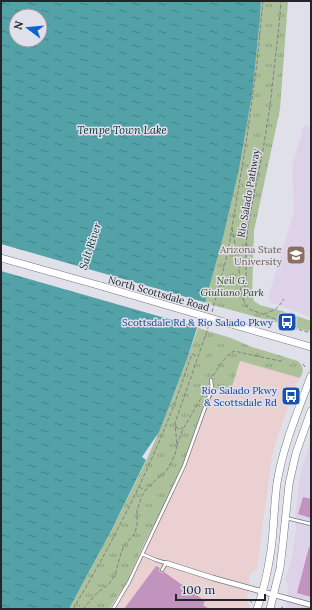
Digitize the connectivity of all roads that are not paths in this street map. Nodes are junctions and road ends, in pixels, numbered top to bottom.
1 (1, 258) edge
2 (311, 346) edge
3 (311, 376) edge
4 (211, 380) road end
5 (311, 411) edge
6 (286, 518) junction
7 (311, 524) edge
8 (142, 554) junction
9 (166, 563) junction
10 (162, 570) dead end
11 (262, 592) junction
12 (274, 595) junction
13 (311, 605) edge
14 (113, 609) edge
15 (257, 609) edge
16 (270, 609) edge

1 - 2 main road, North Scottsdale Road, bridge
3 - 11 main road
4 - 8 lane
5 - 6 main road
6 - 7 lane
6 - 12 main road
8 - 9 lane
8 - 14 lane
9 - 10 lane
9 - 11 street
11 - 12 street
11 - 15 main road
12 - 13 street
12 - 16 main road

